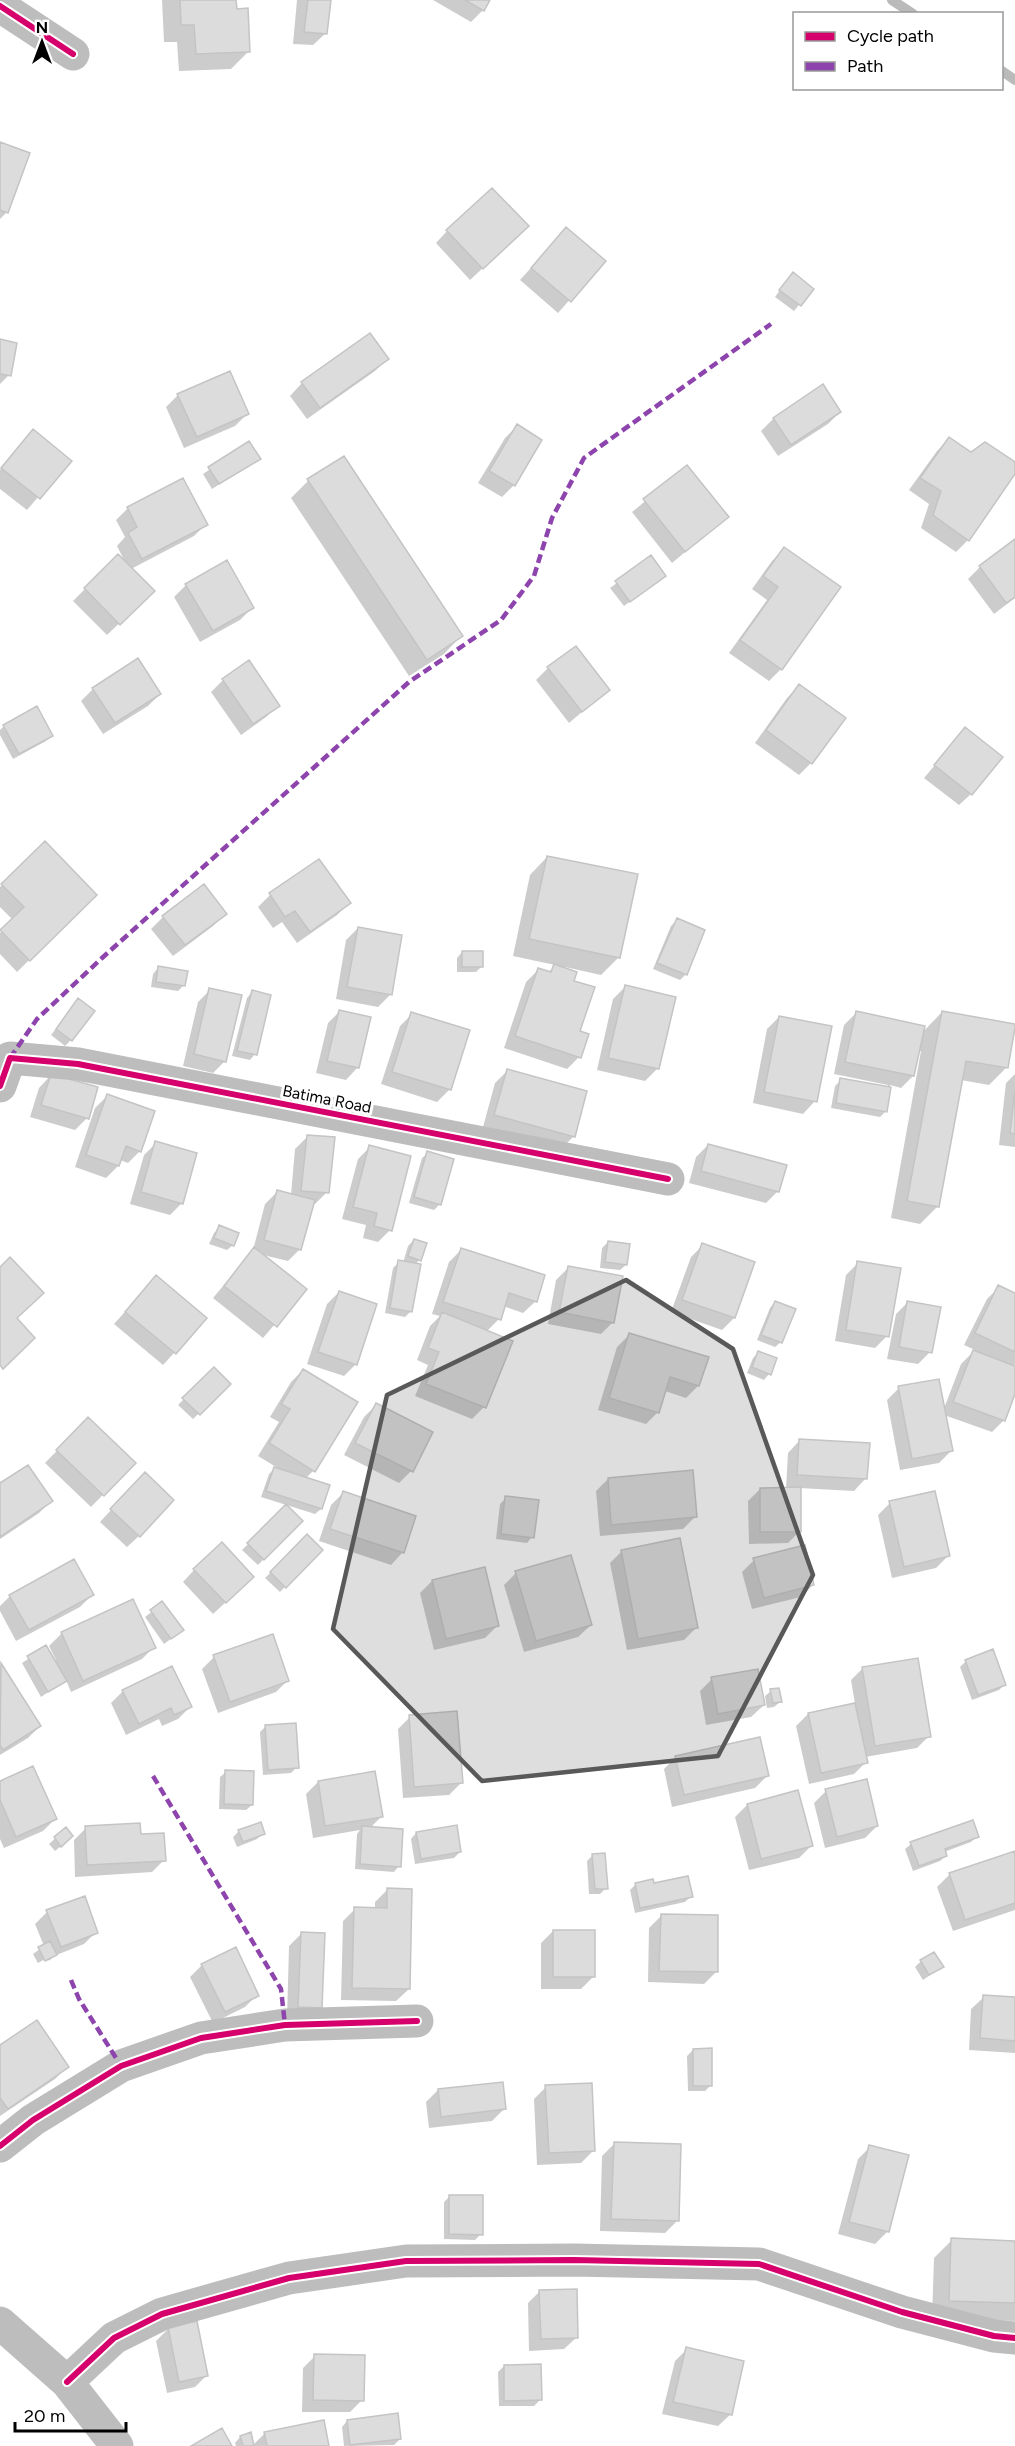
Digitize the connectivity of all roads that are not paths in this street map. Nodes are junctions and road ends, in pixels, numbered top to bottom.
1 (0, 6) edge
2 (74, 54) dead end
3 (0, 1086) edge
4 (668, 1179) dead end
5 (417, 2021) dead end
6 (0, 2146) edge
7 (0, 2323) edge
8 (1015, 2338) edge
9 (67, 2382) junction
10 (117, 2446) edge

1 - 2 street
3 - 4 street, Batima Road
5 - 6 street
7 - 9 street
8 - 9 street
9 - 10 street

